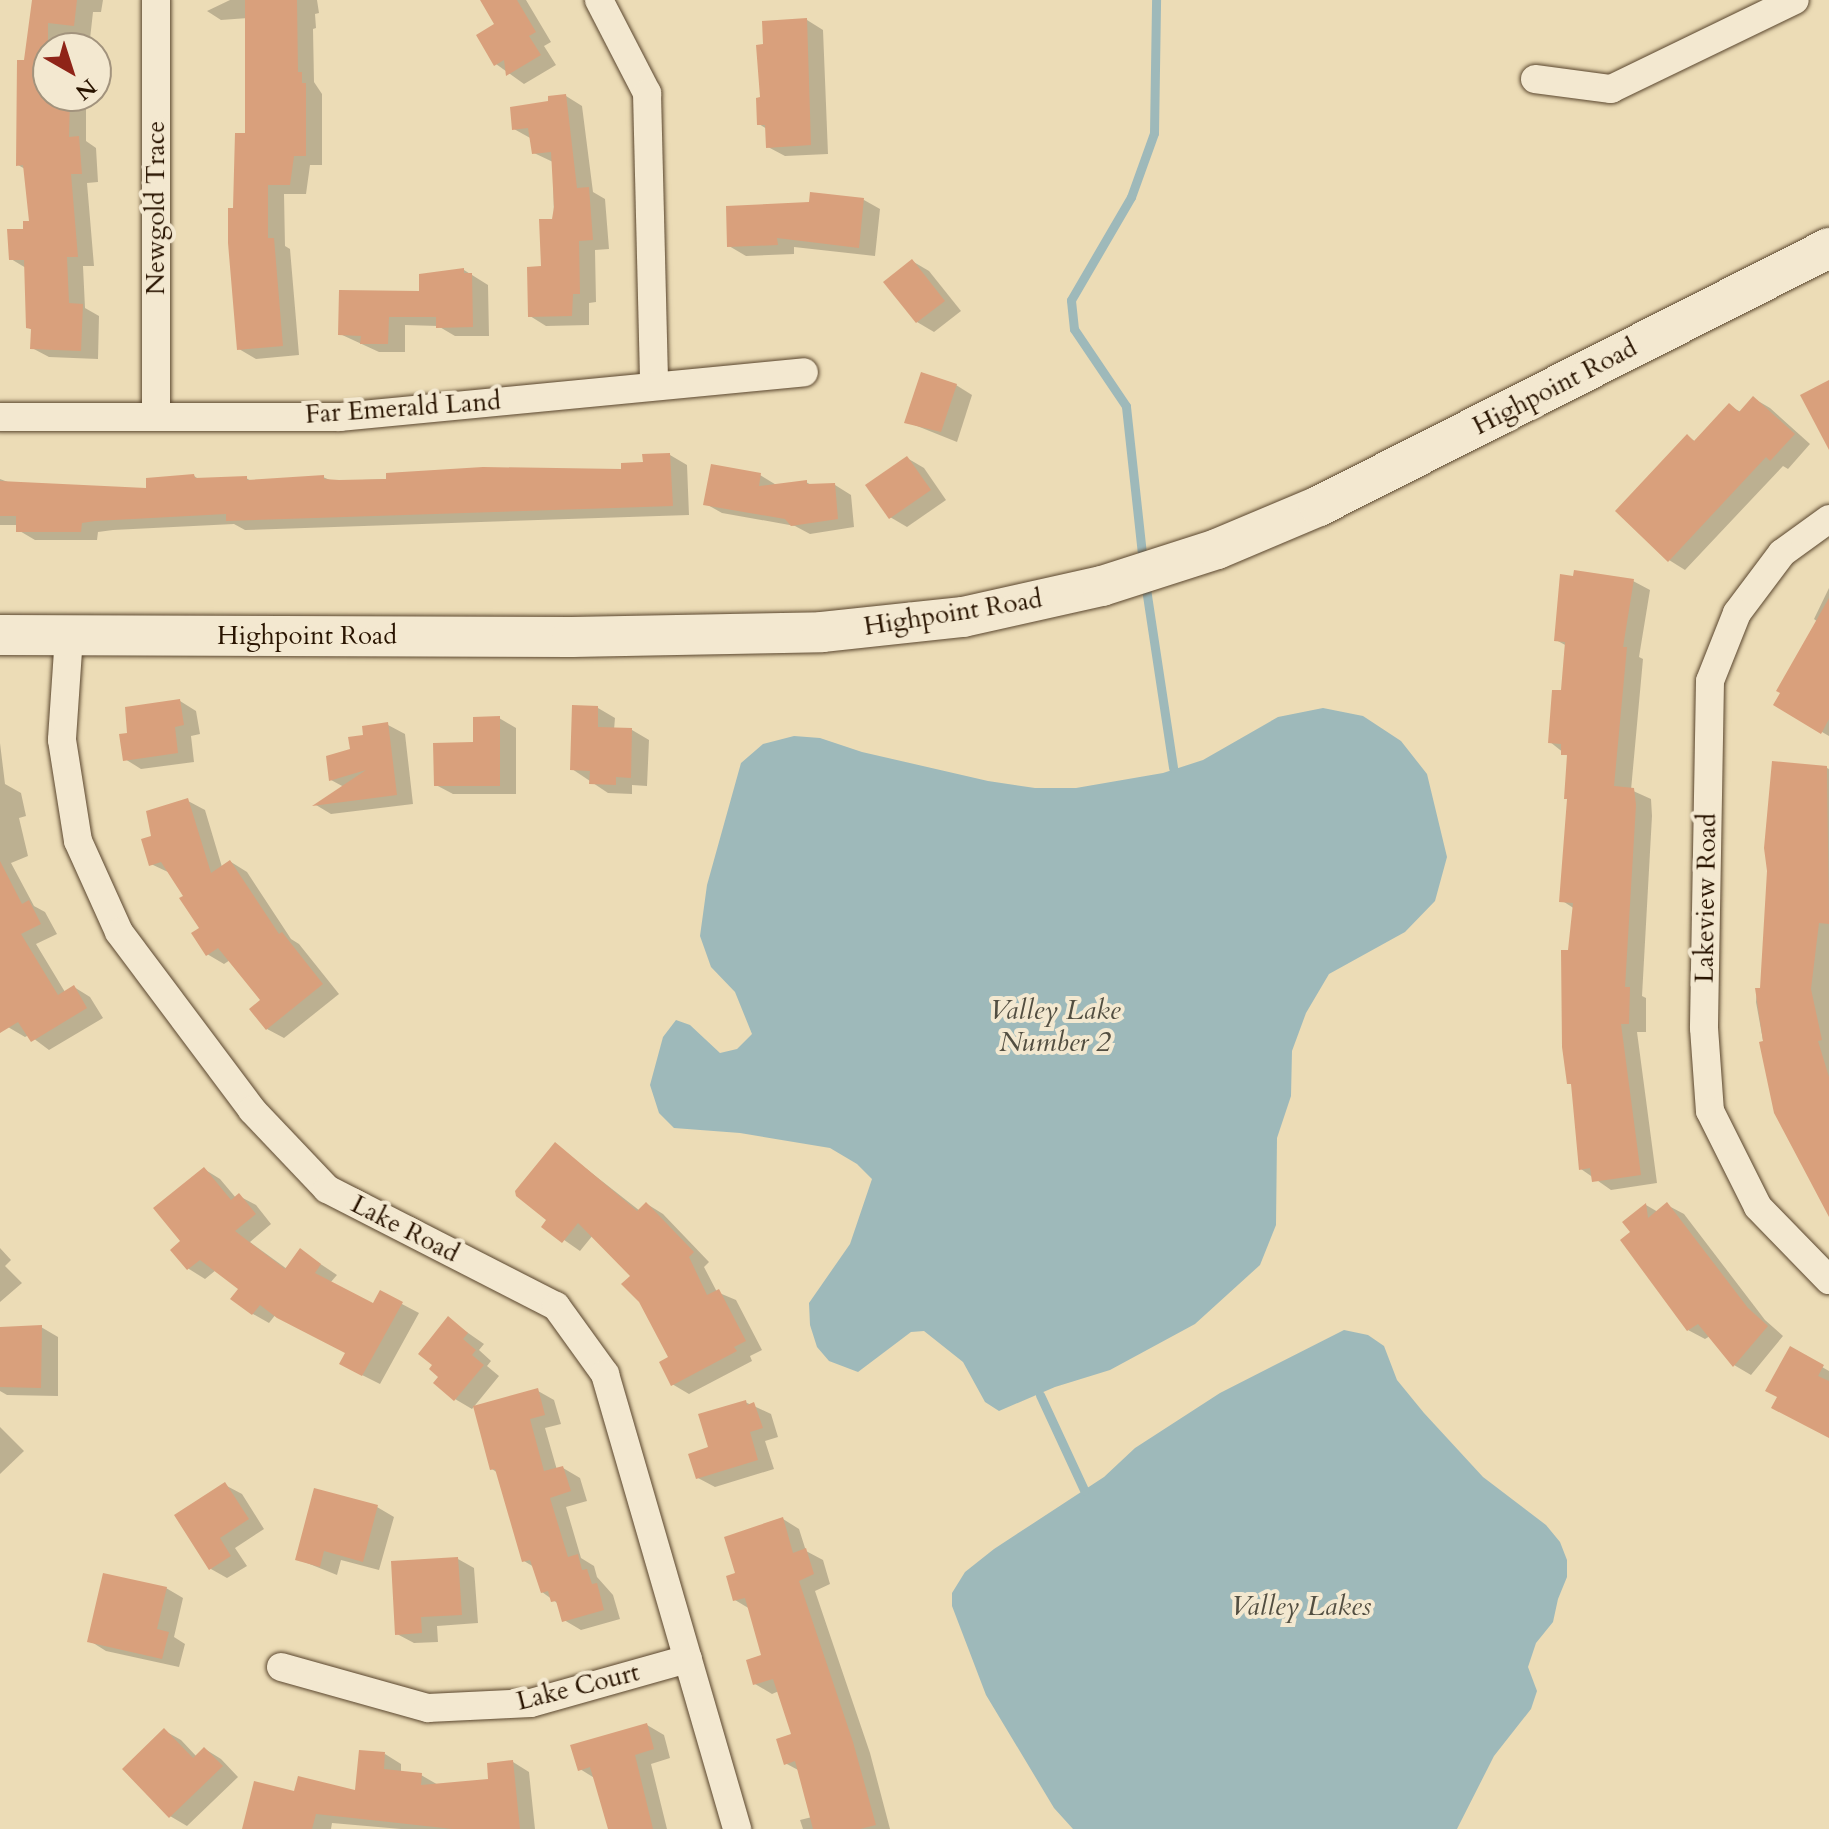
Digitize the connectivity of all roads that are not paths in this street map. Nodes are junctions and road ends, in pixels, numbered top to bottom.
1 (156, 0) edge
2 (599, 0) edge
3 (1795, 0) edge
4 (1535, 79) dead end
5 (1829, 248) edge
6 (804, 372) dead end
7 (654, 386) junction
8 (0, 417) edge
9 (156, 417) junction
10 (1829, 519) edge
11 (0, 635) edge
12 (69, 636) junction
13 (1829, 1280) edge
14 (688, 1659) junction
15 (281, 1667) dead end
16 (737, 1829) edge

1 - 9 street, Newgold Trace
2 - 7 street
3 - 4 street
5 - 12 street, Highpoint Road
6 - 7 street, Far Emerald Land
7 - 9 street, Far Emerald Land
8 - 9 street, Far Emerald Land
10 - 13 street, Lakeview Road
11 - 12 street, Highpoint Road
12 - 14 street, Lake Road
14 - 15 street, Lake Court
14 - 16 street, Lake Road

